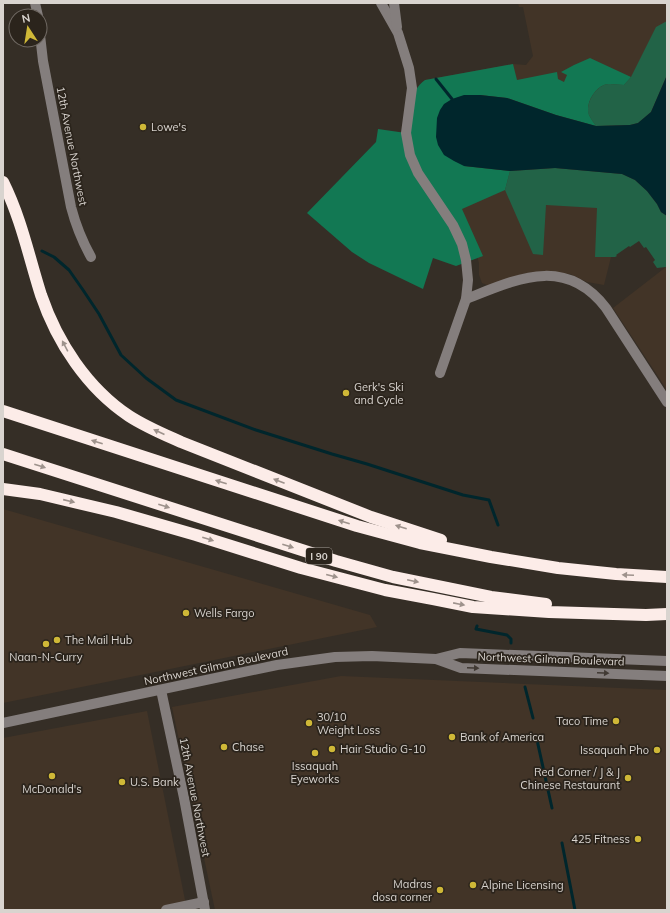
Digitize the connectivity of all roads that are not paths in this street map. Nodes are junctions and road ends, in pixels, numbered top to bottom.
1 (381, 3) edge
2 (394, 3) edge
3 (398, 33) junction
4 (42, 48) edge
5 (3, 182) edge
6 (91, 257) dead end
7 (466, 299) junction
8 (440, 373) dead end
9 (667, 402) edge
10 (3, 411) edge
11 (3, 454) edge
12 (3, 489) edge
13 (491, 557) junction
14 (667, 577) edge
15 (667, 614) edge
16 (646, 615) junction
17 (436, 659) junction
18 (667, 661) edge
19 (667, 676) edge
20 (161, 690) junction
21 (3, 723) edge
22 (204, 906) edge
23 (166, 910) edge

1 - 3 street
2 - 3 street
3 - 7 street
4 - 6 street, 12th Avenue Northwest
13 -> 5 highway
7 - 8 street
7 - 9 street
13 -> 10 highway
11 -> 16 highway, I 90
12 -> 16 highway
14 -> 13 highway
15 - 16 highway, I 90
17 - 18 street, Northwest Gilman Boulevard
17 -> 19 street, Northwest Gilman Boulevard
17 - 20 street, Northwest Gilman Boulevard
20 - 21 street, Northwest Gilman Boulevard
20 - 22 street, 12th Avenue Northwest
22 - 23 street

